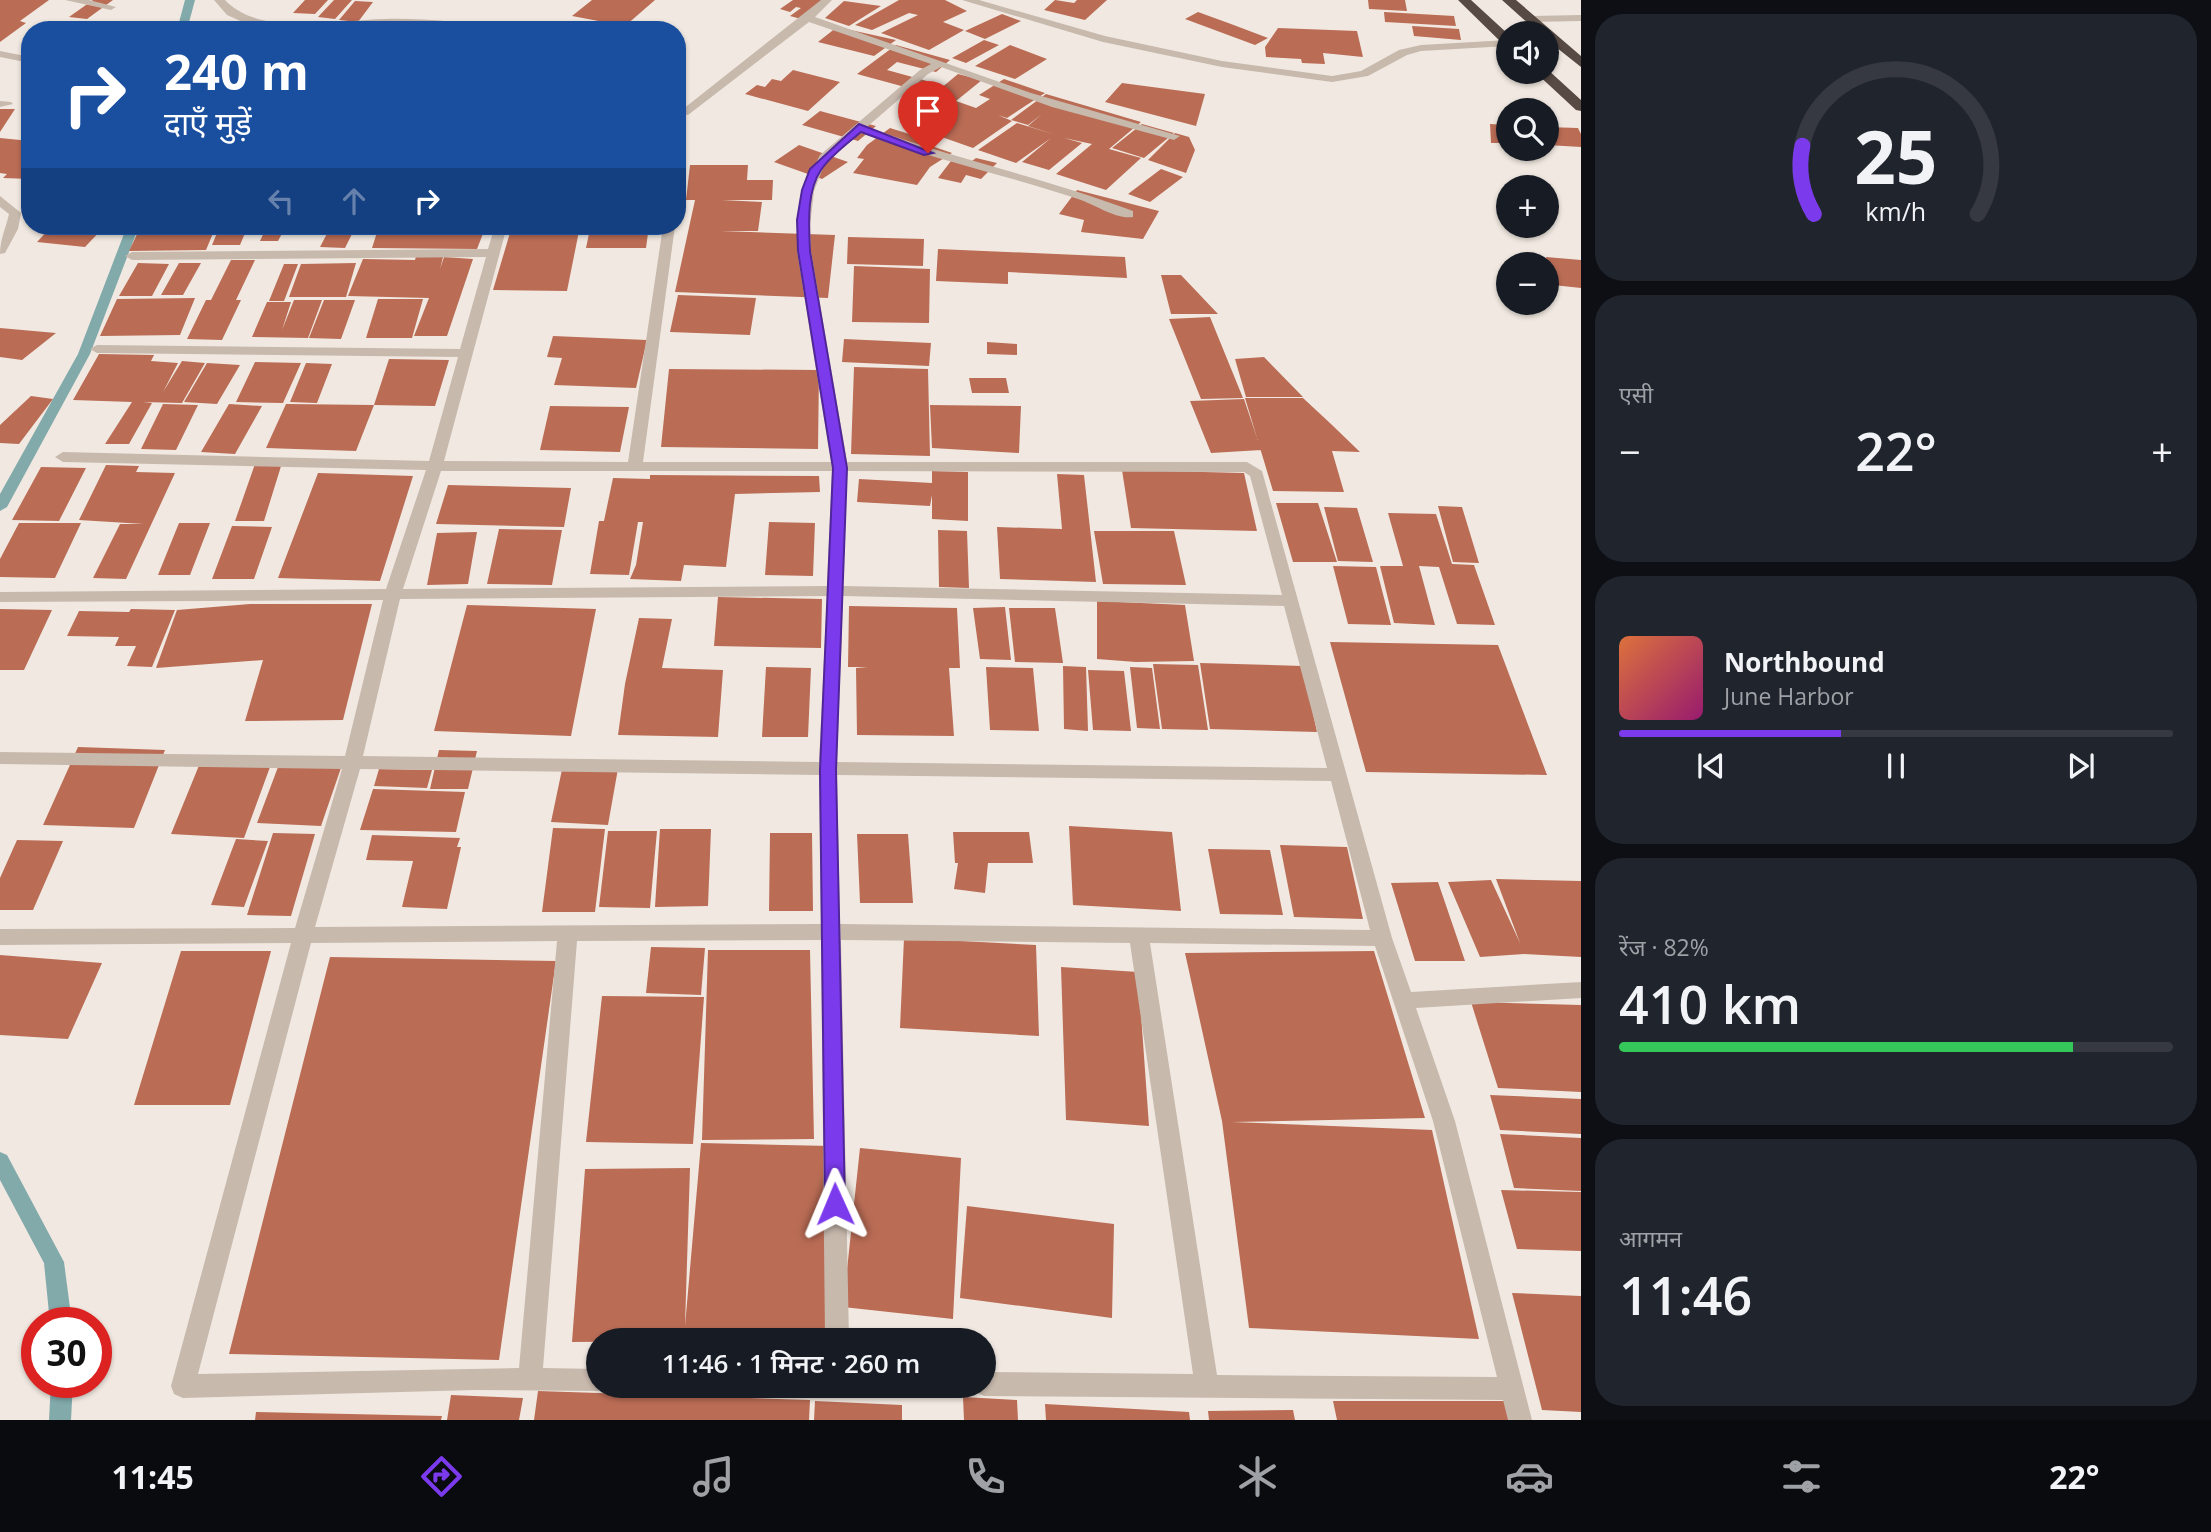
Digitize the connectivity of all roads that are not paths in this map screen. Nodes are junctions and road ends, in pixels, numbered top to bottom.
1 (70, 0) edge
2 (237, 0) edge
3 (827, 0) edge
4 (967, 0) edge
5 (1464, 0) edge
6 (1508, 0) edge
7 (221, 4) edge
8 (111, 8) dead end
9 (808, 18) junction
10 (1581, 18) edge
11 (1531, 19) junction
12 (255, 21) edge
13 (1496, 31) edge
14 (1496, 43) edge
15 (0, 54) edge
16 (21, 58) edge
17 (940, 63) junction
18 (1581, 63) edge
19 (1555, 84) edge
20 (1581, 107) edge
21 (686, 111) edge
22 (859, 128) junction
23 (1174, 136) dead end
24 (0, 200) edge
25 (1129, 214) dead end
26 (499, 235) edge
27 (668, 235) edge
28 (0, 250) edge
29 (494, 253) junction
30 (132, 256) dead end
31 (97, 349) dead end
32 (466, 353) junction
33 (63, 457) dead end
34 (435, 466) junction
35 (635, 467) junction
36 (840, 468) junction
37 (836, 591) junction
38 (393, 593) junction
39 (0, 597) edge
40 (1291, 601) junction
41 (0, 758) edge
42 (352, 764) junction
43 (828, 770) junction
44 (1337, 775) junction
45 (829, 932) junction
46 (568, 934) junction
47 (1139, 934) junction
48 (303, 935) junction
49 (0, 937) edge
50 (1382, 938) junction
51 (1581, 990) edge
52 (1402, 1000) junction
53 (838, 1328) edge
54 (530, 1379) junction
55 (586, 1380) edge
56 (996, 1384) edge
57 (1207, 1386) junction
58 (1511, 1389) junction
59 (1520, 1420) edge

1 - 8 street
2 - 7 street
3 - 9 street
4 - 14 street
5 - 13 highway
6 - 11 highway
7 - 12 street
9 - 17 street
9 - 21 street
10 - 11 street
11 - 18 highway
15 - 16 street
17 - 22 street
17 - 23 street
19 - 20 highway
22 - 25 street
22 - 36 street
24 - 28 street
26 - 29 street
27 - 35 street
29 - 30 street
29 - 32 street
31 - 32 street
32 - 34 street
33 - 34 street
34 - 35 street
34 - 38 street
35 - 36 street
36 - 37 street
36 - 40 street
37 - 38 street
37 - 40 street
37 - 43 street
38 - 39 street
38 - 42 street
40 - 44 street
41 - 42 street
42 - 43 street
42 - 48 street
43 - 44 street
43 - 45 street
44 - 50 street
45 - 46 street
45 - 47 street
45 - 53 street
46 - 48 street
46 - 54 street
47 - 50 street
47 - 57 street
48 - 49 street
48 - 54 street
50 - 52 street
51 - 52 street
52 - 58 street
54 - 55 street
56 - 57 street
57 - 58 street
58 - 59 street

